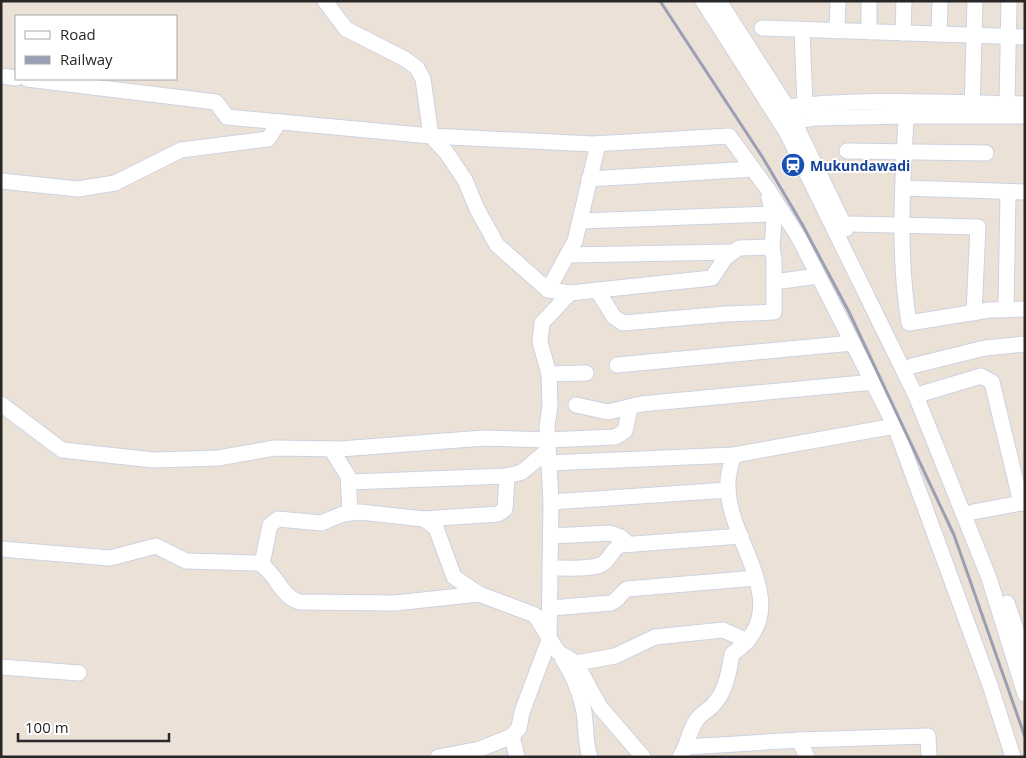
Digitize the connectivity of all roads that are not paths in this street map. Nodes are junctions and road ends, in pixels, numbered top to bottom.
1 (326, 1) edge
2 (703, 1) edge
3 (719, 1) edge
4 (838, 1) edge
5 (869, 1) edge
6 (904, 1) edge
7 (940, 1) edge
8 (975, 1) edge
9 (1010, 1) edge
10 (762, 28) dead end
11 (802, 30) junction
12 (837, 31) junction
13 (869, 32) junction
14 (903, 33) junction
15 (939, 34) junction
16 (974, 35) junction
17 (1009, 36) junction
18 (1025, 37) edge
19 (1, 76) edge
20 (15, 78) edge
21 (35, 80) edge
22 (1007, 104) junction
23 (1025, 104) edge
24 (805, 105) junction
25 (906, 109) junction
26 (972, 110) junction
27 (1025, 116) edge
28 (787, 117) junction
29 (279, 122) junction
30 (431, 136) junction
31 (598, 144) junction
32 (847, 151) dead end
33 (905, 151) junction
34 (986, 153) dead end
35 (753, 170) junction
36 (589, 180) junction
37 (1, 181) edge
38 (904, 188) junction
39 (768, 191) junction
40 (1008, 192) junction
41 (1025, 192) edge
42 (771, 214) junction
43 (580, 221) junction
44 (851, 224) dead end
45 (902, 226) junction
46 (772, 247) junction
47 (733, 252) junction
48 (568, 255) junction
49 (818, 276) junction
50 (774, 282) junction
51 (548, 290) junction
52 (597, 290) junction
53 (570, 292) junction
54 (1025, 309) edge
55 (1006, 310) junction
56 (974, 313) junction
57 (908, 323) junction
58 (894, 332) junction
59 (853, 343) junction
60 (1025, 344) edge
61 (617, 365) dead end
62 (912, 366) junction
63 (586, 373) dead end
64 (549, 374) junction
65 (874, 382) junction
66 (924, 393) junction
67 (1, 404) edge
68 (576, 405) dead end
69 (630, 407) junction
70 (894, 426) junction
71 (331, 449) junction
72 (548, 451) junction
73 (734, 455) junction
74 (507, 476) junction
75 (350, 482) junction
76 (728, 490) junction
77 (551, 502) junction
78 (1023, 503) edge
79 (350, 512) junction
80 (973, 512) junction
81 (424, 518) junction
82 (551, 536) junction
83 (741, 536) junction
84 (628, 544) junction
85 (1, 549) edge
86 (262, 564) junction
87 (551, 568) junction
88 (756, 578) junction
89 (479, 594) junction
90 (551, 608) junction
91 (748, 641) junction
92 (554, 646) junction
93 (1025, 656) edge
94 (576, 663) junction
95 (1, 667) edge
96 (80, 672) dead end
97 (1025, 694) edge
98 (512, 736) junction
99 (799, 740) junction
100 (691, 752) edge
101 (438, 757) edge
102 (517, 757) edge
103 (590, 757) edge
104 (643, 757) edge
105 (807, 757) edge
106 (929, 757) edge
107 (1013, 757) edge

1 - 30 street
2 - 28 street
3 - 28 street
4 - 12 street
5 - 13 street
6 - 14 street
7 - 15 street
8 - 16 street
9 - 17 street
10 - 11 street
11 - 12 street
11 - 24 street
12 - 13 street
13 - 14 street
14 - 15 street
15 - 16 street
16 - 17 street
16 - 26 street
17 - 18 street
17 - 22 street
19 - 20 street
21 - 29 street
22 - 23 street
22 - 26 street
24 - 25 street
24 - 28 street
25 - 26 street
25 - 28 street
25 - 33 street
26 - 27 street
28 - 58 street
28 - 97 street
29 - 30 street
29 - 37 street
30 - 31 street
30 - 51 street
31 - 35 street
31 - 36 street
32 - 33 street
33 - 34 street
33 - 38 street
35 - 36 street
35 - 39 street
36 - 43 street
38 - 40 street
38 - 45 street
39 - 42 street
39 - 49 street
40 - 41 street
40 - 55 street
42 - 43 street
42 - 46 street
43 - 48 street
44 - 45 street
45 - 56 street
45 - 57 street
46 - 47 street
46 - 50 street
47 - 48 street
47 - 52 street
48 - 51 street
49 - 50 street
49 - 59 street
50 - 52 street
51 - 53 street
52 - 53 street
53 - 64 street
54 - 55 street
55 - 56 street
56 - 57 street
57 - 58 street
58 - 62 street
59 - 61 street
59 - 65 street
60 - 62 street
62 - 66 street
63 - 64 street
64 - 72 street
65 - 69 street
65 - 70 street
66 - 78 street
66 - 80 street
67 - 71 street
68 - 69 street
69 - 72 street
70 - 73 street
70 - 107 street
71 - 72 street
71 - 75 street
72 - 73 street
72 - 74 street
72 - 77 street
73 - 76 street
74 - 75 street
74 - 81 street
75 - 79 street
76 - 77 street
76 - 83 street
77 - 82 street
78 - 80 street
79 - 81 street
79 - 86 street
80 - 93 street
81 - 89 street
82 - 84 street
82 - 87 street
83 - 84 street
83 - 88 street
84 - 87 street
85 - 86 street
86 - 89 street
87 - 90 street
88 - 90 street
88 - 91 street
89 - 92 street
90 - 92 street
91 - 94 street
91 - 100 street
92 - 94 street
92 - 98 street
92 - 103 street
94 - 104 street
95 - 96 street
98 - 101 street
98 - 102 street
99 - 100 street
99 - 105 street
99 - 106 street

